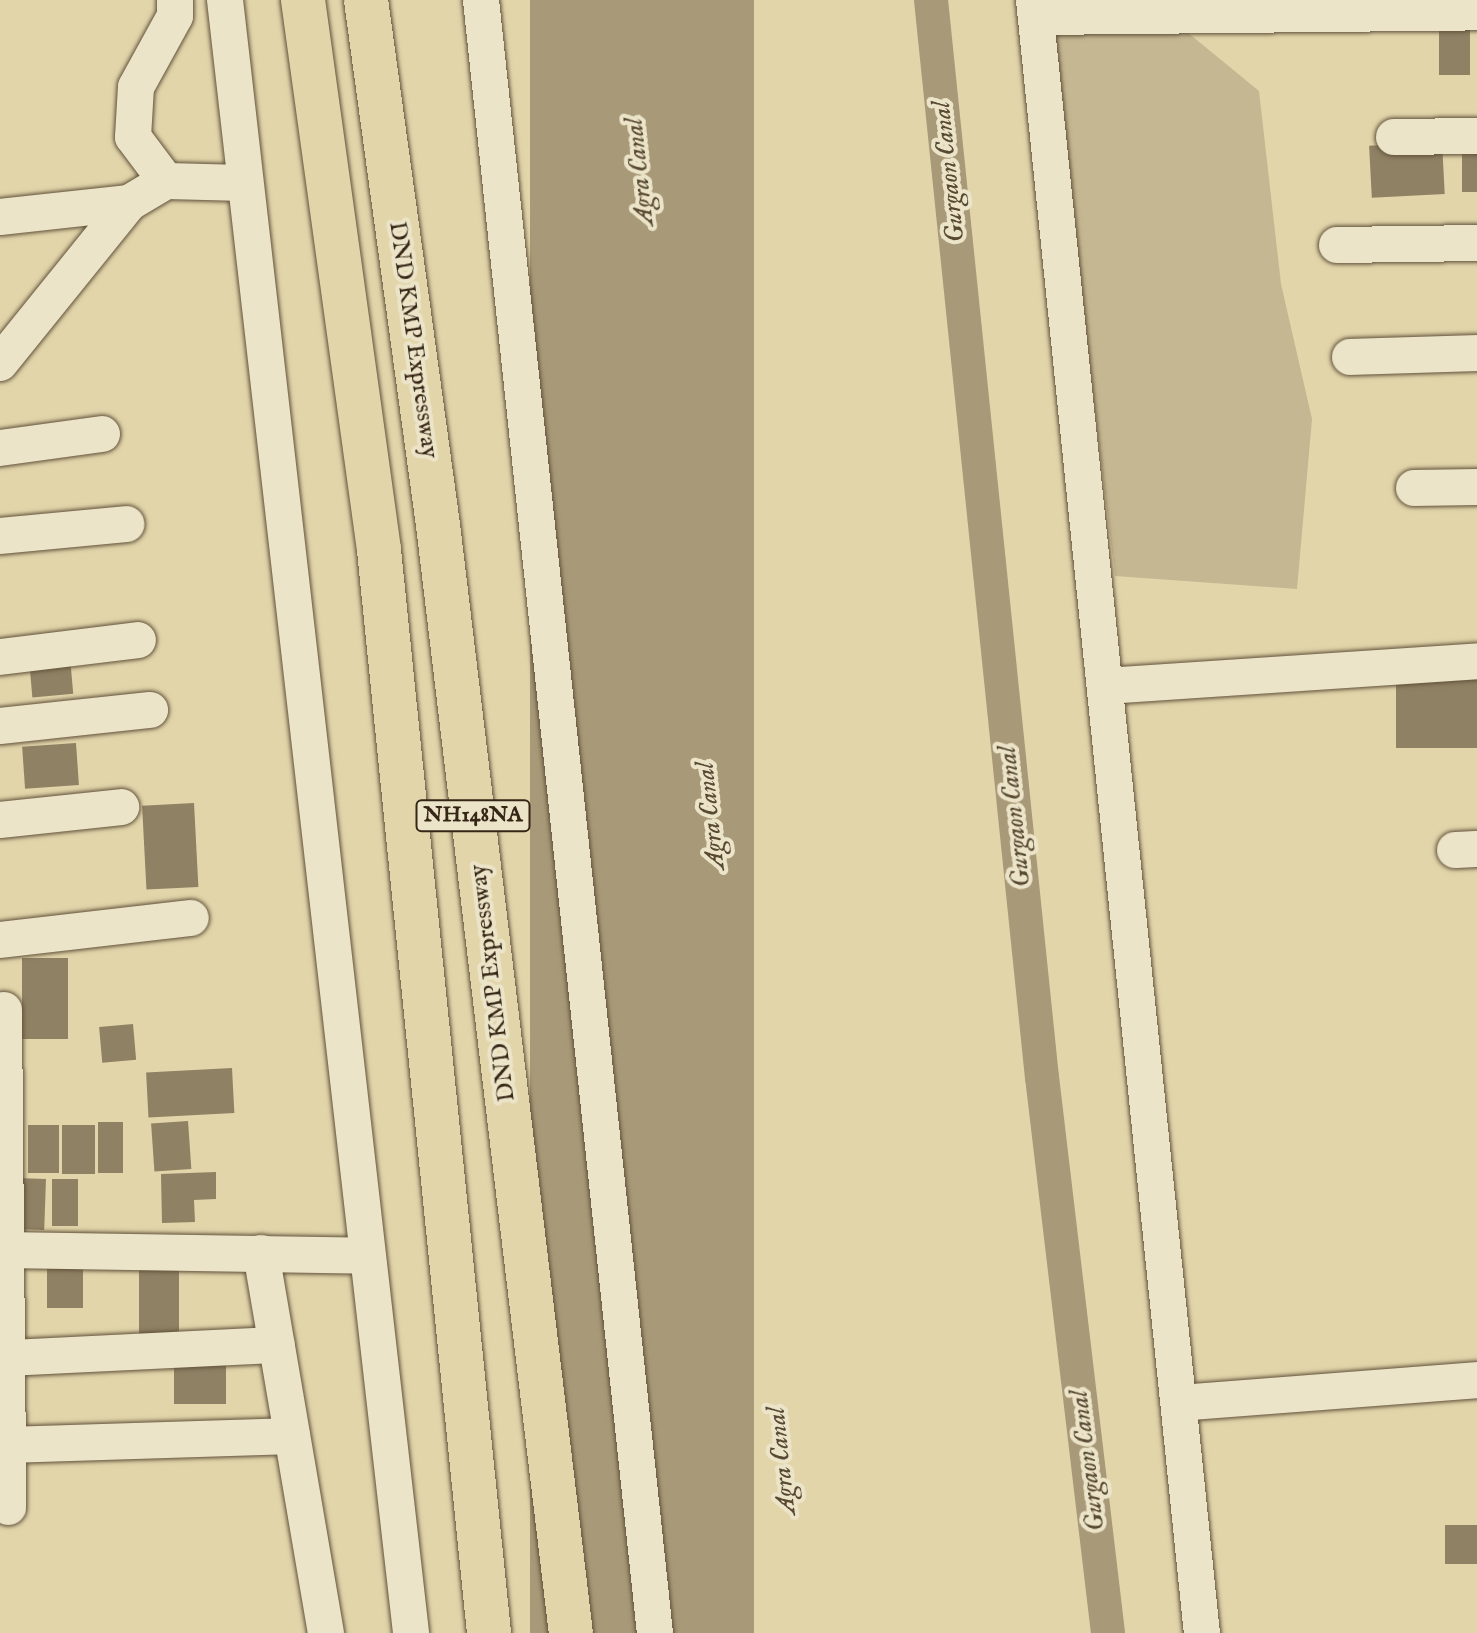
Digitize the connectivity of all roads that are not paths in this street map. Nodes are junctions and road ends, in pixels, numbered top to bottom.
1 (175, 0) edge
2 (225, 0) edge
3 (303, 0) edge
4 (366, 0) edge
5 (481, 0) edge
6 (1035, 8) edge
7 (1477, 12) edge
8 (1477, 136) edge
9 (1394, 137) dead end
10 (166, 181) junction
11 (245, 183) junction
12 (129, 203) junction
13 (0, 217) edge
14 (1477, 243) edge
15 (1337, 245) dead end
16 (1477, 353) edge
17 (1350, 357) dead end
18 (0, 363) edge
19 (102, 434) dead end
20 (0, 448) edge
21 (1477, 487) edge
22 (1414, 488) dead end
23 (126, 524) dead end
24 (0, 536) edge
25 (138, 640) dead end
26 (0, 657) edge
27 (1477, 661) edge
28 (1105, 686) junction
29 (150, 710) dead end
30 (0, 726) edge
31 (121, 807) dead end
32 (0, 820) edge
33 (191, 918) dead end
34 (0, 940) edge
35 (4, 1010) dead end
36 (4, 1250) edge
37 (261, 1253) junction
38 (367, 1256) junction
39 (277, 1345) junction
40 (9, 1358) junction
41 (1477, 1380) edge
42 (1179, 1403) junction
43 (292, 1436) junction
44 (9, 1445) junction
45 (8, 1507) dead end
46 (326, 1633) edge
47 (411, 1633) edge
48 (489, 1633) edge
49 (571, 1633) edge
50 (655, 1633) edge
51 (1202, 1633) edge

1 - 10 street
2 - 11 street
3 - 48 highway, NH148NA
4 - 49 highway, DND KMP Expressway / NH148NA
5 - 50 street
6 - 7 street
6 - 28 street
8 - 9 street
10 - 11 street
10 - 12 street
11 - 38 street
12 - 13 street
12 - 18 street
14 - 15 street
16 - 17 street
19 - 20 street
21 - 22 street
23 - 24 street
25 - 26 street
27 - 28 street
28 - 42 street
29 - 30 street
31 - 32 street
33 - 34 street
35 - 36 street
36 - 37 street
36 - 40 street
37 - 38 street
37 - 39 street
38 - 47 street
39 - 40 street
39 - 43 street
40 - 44 street
41 - 42 street
42 - 51 street
43 - 44 street
43 - 46 street
44 - 45 street

